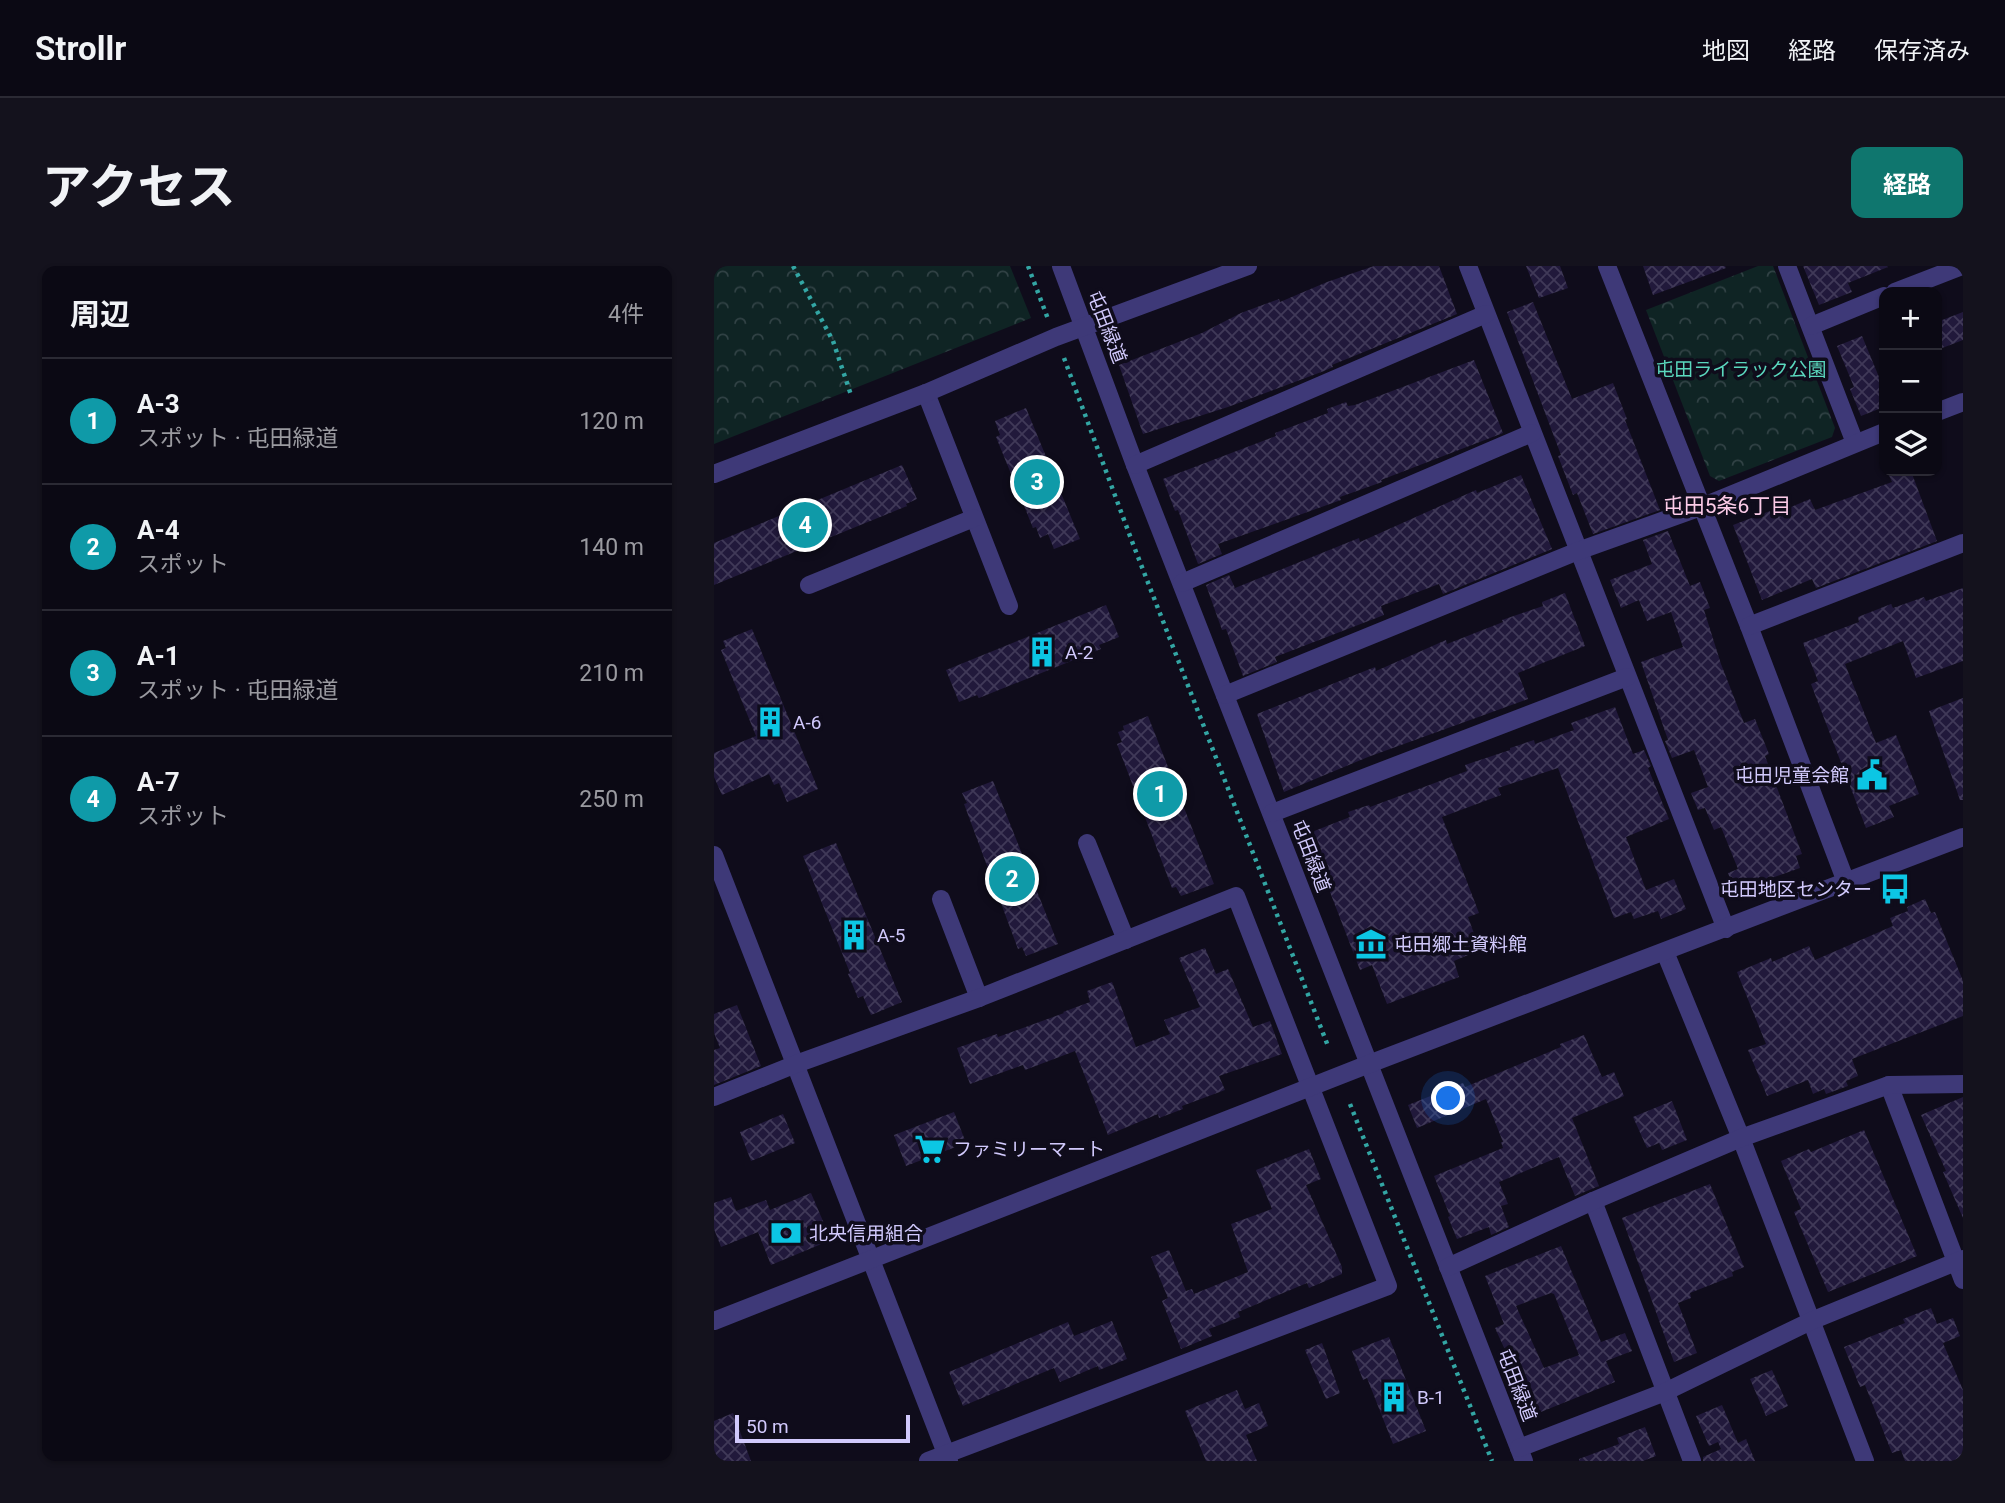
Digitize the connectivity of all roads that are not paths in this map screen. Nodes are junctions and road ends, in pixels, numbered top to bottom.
1 (1060, 266) edge
2 (1248, 266) edge
3 (1468, 266) edge
4 (1607, 266) edge
5 (1787, 266) edge
6 (1962, 266) edge
7 (1908, 287) edge
8 (1879, 298) edge
9 (1486, 314) junction
10 (1084, 326) junction
11 (1811, 326) junction
12 (926, 393) junction
13 (1963, 402) edge
14 (1942, 410) edge
15 (1532, 433) junction
16 (1879, 434) edge
17 (1856, 443) junction
18 (1135, 465) junction
19 (714, 474) edge
20 (1701, 507) junction
21 (974, 518) junction
22 (1963, 543) edge
23 (1578, 551) junction
24 (1182, 583) junction
25 (809, 585) dead end
26 (1009, 606) dead end
27 (1749, 626) junction
28 (1627, 677) junction
29 (1225, 695) junction
30 (1272, 813) junction
31 (1963, 836) edge
32 (1087, 843) dead end
33 (714, 855) edge
34 (1846, 882) junction
35 (941, 899) dead end
36 (1726, 929) junction
37 (1126, 940) junction
38 (1665, 952) junction
39 (979, 998) junction
40 (796, 1064) junction
41 (1369, 1064) junction
42 (1963, 1084) edge
43 (1889, 1085) junction
44 (1312, 1087) junction
45 (714, 1097) edge
46 (1741, 1138) junction
47 (1593, 1200) junction
48 (872, 1260) junction
49 (1959, 1260) edge
50 (1448, 1267) junction
51 (1963, 1280) edge
52 (714, 1321) edge
53 (1811, 1321) junction
54 (1665, 1392) junction
55 (1521, 1455) edge
56 (948, 1457) edge
57 (928, 1461) edge
58 (1692, 1461) edge
59 (1865, 1461) edge

1 - 10 street, 屯田緑道
2 - 10 street
3 - 9 street
4 - 20 street
5 - 11 street
6 - 7 street
8 - 11 street
9 - 15 street
9 - 18 street
10 - 12 street
10 - 18 street, 屯田緑道
11 - 17 street
12 - 19 street
12 - 21 street
13 - 14 street
15 - 23 street
15 - 24 street
16 - 17 street
17 - 20 street
18 - 24 street, 屯田緑道
20 - 23 street
20 - 27 street
21 - 25 street
21 - 26 street
22 - 27 street
23 - 28 street
23 - 29 street
24 - 29 street, 屯田緑道
27 - 34 street
28 - 30 street
28 - 36 street
29 - 30 street, 屯田緑道
30 - 41 street, 屯田緑道
31 - 34 street
32 - 37 street
33 - 40 street
34 - 36 street
35 - 39 street
36 - 38 street
37 - 39 street
37 - 44 street
38 - 41 street
38 - 46 street
39 - 40 street
40 - 45 street
40 - 48 street
41 - 44 street
41 - 50 street, 屯田緑道
42 - 43 street
43 - 46 street
43 - 49 street
44 - 48 street
44 - 56 street
46 - 47 street
46 - 53 street
47 - 50 street
47 - 54 street
48 - 52 street
48 - 56 street
49 - 51 street
49 - 53 street
50 - 55 street, 屯田緑道
53 - 54 street
53 - 59 street
54 - 55 street
54 - 58 street
56 - 57 street

